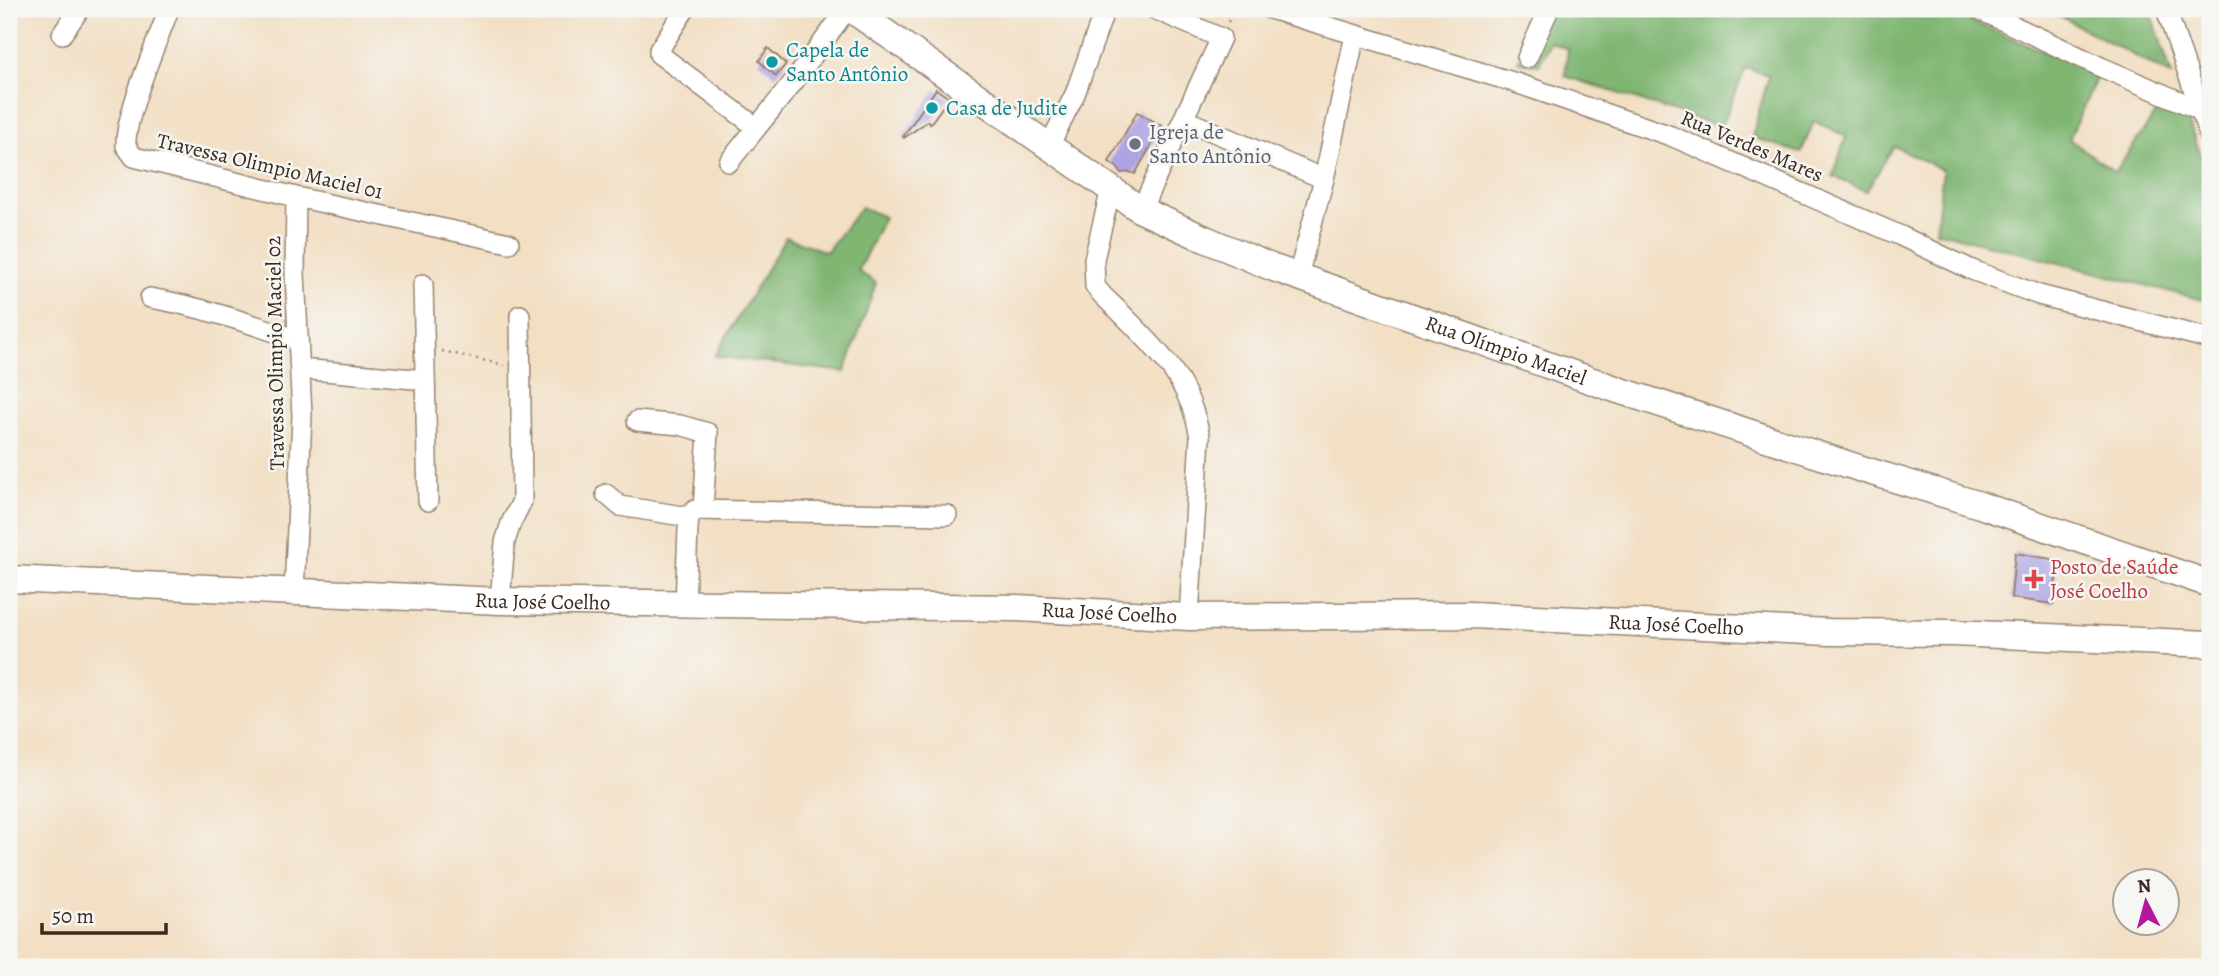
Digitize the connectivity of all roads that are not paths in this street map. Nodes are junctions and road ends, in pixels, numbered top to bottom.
1 (80, 9) edge
2 (169, 9) edge
3 (685, 9) edge
4 (849, 9) edge
5 (1105, 9) edge
6 (1154, 9) edge
7 (1270, 9) edge
8 (1549, 9) edge
9 (1978, 9) edge
10 (2166, 9) edge
11 (62, 34) dead end
12 (1354, 35) junction
13 (1527, 58) dead end
14 (2200, 110) junction
15 (1183, 119) junction
16 (756, 127) junction
17 (2210, 138) edge
18 (1049, 146) junction
19 (729, 162) dead end
20 (1324, 179) junction
21 (1111, 189) junction
22 (296, 197) junction
23 (1141, 209) junction
24 (509, 243) dead end
25 (1298, 276) junction
26 (423, 284) dead end
27 (150, 298) dead end
28 (520, 315) dead end
29 (2210, 338) edge
30 (298, 340) junction
31 (301, 369) junction
32 (425, 380) junction
33 (637, 421) dead end
34 (606, 494) dead end
35 (428, 501) dead end
36 (696, 513) junction
37 (947, 515) dead end
38 (9, 579) edge
39 (2210, 584) edge
40 (294, 593) junction
41 (500, 601) junction
42 (685, 604) junction
43 (1189, 617) junction
44 (2210, 644) edge

1 - 11 street
2 - 22 street, Travessa Olimpio Maciel 01
3 - 16 street
4 - 16 street
4 - 18 street, Rua Olímpio Maciel
5 - 18 street
6 - 15 street
7 - 12 street, Rua Verdes Mares
8 - 13 street
9 - 14 street
10 - 14 street
12 - 20 street
12 - 29 street, Rua Verdes Mares
14 - 17 street
15 - 20 street
15 - 23 street
16 - 19 street
18 - 21 street, Rua Olímpio Maciel
20 - 25 street
21 - 23 street, Rua Olímpio Maciel
21 - 43 street
22 - 24 street, Travessa Olimpio Maciel 01
22 - 30 street, Travessa Olimpio Maciel 02
23 - 25 street, Rua Olímpio Maciel
25 - 39 street, Rua Olímpio Maciel
26 - 32 street
27 - 30 street
28 - 41 street
30 - 31 street, Travessa Olimpio Maciel 02
31 - 32 street
31 - 40 street, Travessa Olimpio Maciel 02
32 - 35 street
33 - 36 street
34 - 36 street
36 - 37 street
36 - 42 street
38 - 40 street, Rua José Coelho
40 - 41 street, Rua José Coelho
41 - 42 street, Rua José Coelho
42 - 43 street, Rua José Coelho
43 - 44 street, Rua José Coelho

